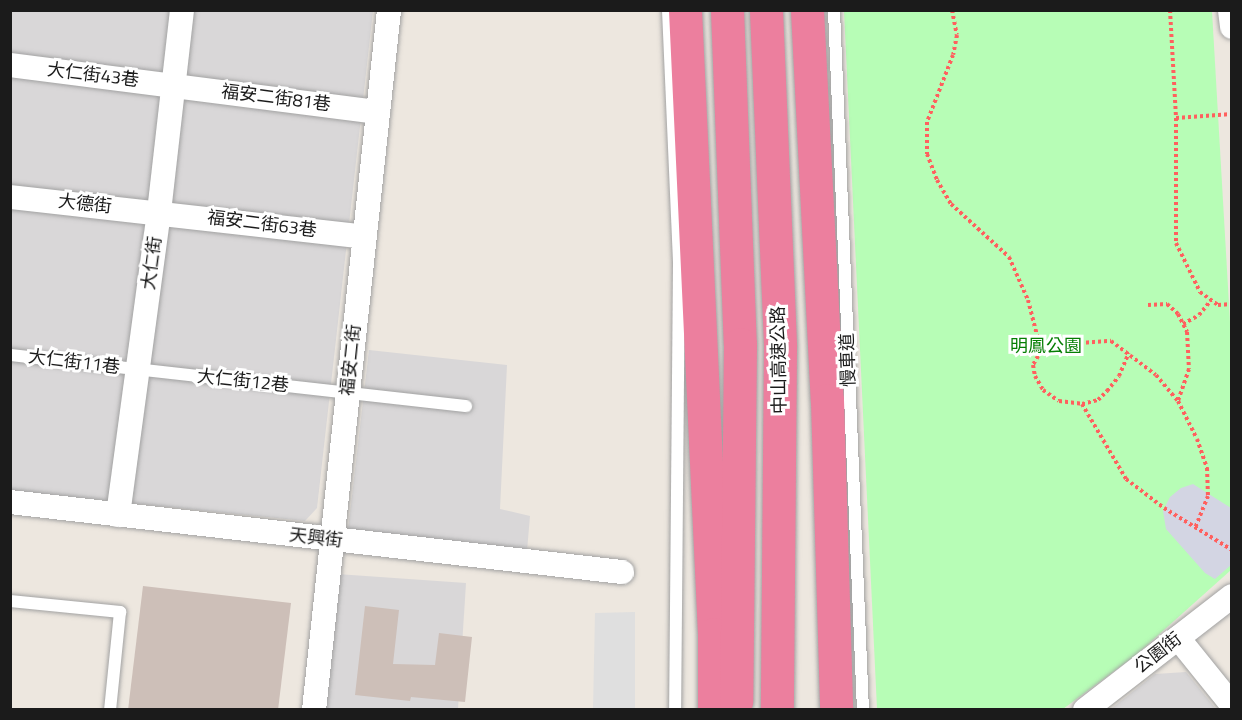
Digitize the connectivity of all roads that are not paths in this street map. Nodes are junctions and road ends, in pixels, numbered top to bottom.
1 (182, 10) edge
2 (389, 10) edge
3 (668, 10) edge
4 (685, 10) edge
5 (727, 10) edge
6 (766, 10) edge
7 (807, 10) edge
8 (834, 10) edge
9 (1230, 10) edge
10 (1232, 27) edge
11 (10, 65) edge
12 (175, 85) junction
13 (378, 112) junction
14 (10, 197) edge
15 (159, 212) junction
16 (364, 237) junction
17 (819, 257) junction
18 (10, 355) edge
19 (138, 370) junction
20 (347, 393) junction
21 (466, 406) dead end
22 (10, 502) edge
23 (118, 515) junction
24 (707, 535) junction
25 (332, 540) junction
26 (622, 572) dead end
27 (1232, 596) edge
28 (10, 601) edge
29 (1178, 638) junction
30 (1232, 705) edge
31 (110, 710) edge
32 (314, 710) edge
33 (675, 710) edge
34 (699, 710) edge
35 (714, 710) edge
36 (736, 710) edge
37 (777, 710) edge
38 (814, 710) edge
39 (836, 710) edge
40 (862, 710) edge
41 (1085, 710) edge

1 - 12 street, 大仁街
2 - 13 street, 福安二街
3 - 33 lane
4 - 24 highway
5 - 36 highway
6 - 37 highway, 中山高速公路
7 - 17 highway
8 - 40 lane, 慢車道
9 - 10 street
11 - 12 street, 大仁街43巷
12 - 13 street, 福安二街81巷
12 - 15 street, 大仁街
13 - 16 street, 福安二街
14 - 15 street, 大德街
15 - 16 street, 福安二街63巷
15 - 19 street, 大仁街
16 - 20 street, 福安二街
17 - 38 highway
17 - 39 highway
18 - 19 lane, 大仁街11巷
19 - 20 lane, 大仁街12巷
19 - 23 street, 大仁街
20 - 21 lane, 大仁街12巷
20 - 25 street, 福安二街
22 - 23 street, 天興街
23 - 25 street, 天興街
24 - 34 highway
24 - 35 highway
25 - 26 street, 天興街
25 - 32 street, 福安二街
27 - 29 street, 公園街
28 - 31 lane
29 - 30 street
29 - 41 street, 公園街

